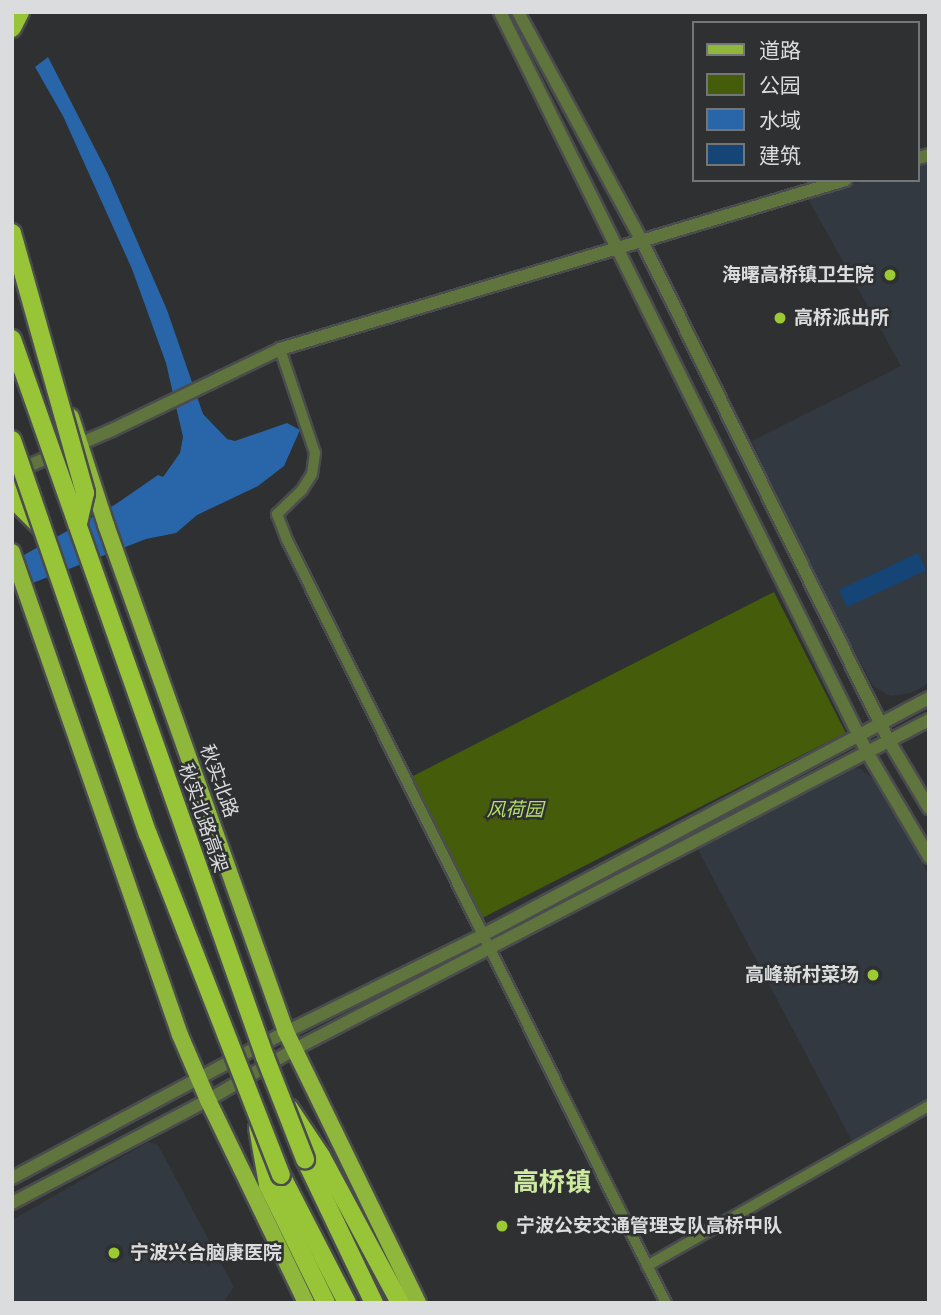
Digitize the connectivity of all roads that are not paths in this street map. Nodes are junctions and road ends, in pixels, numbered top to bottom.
1 (20, 12) edge
2 (500, 12) edge
3 (518, 12) edge
4 (12, 28) edge
5 (838, 182) edge
6 (12, 233) edge
7 (642, 240) junction
8 (618, 247) junction
9 (12, 261) edge
10 (12, 338) edge
11 (280, 349) junction
12 (12, 440) edge
13 (81, 445) junction
14 (12, 473) edge
15 (12, 482) edge
16 (78, 524) junction
17 (40, 526) junction
18 (12, 552) edge
19 (929, 698) edge
20 (929, 720) edge
21 (881, 723) junction
22 (859, 735) junction
23 (889, 741) junction
24 (867, 752) junction
25 (929, 808) edge
26 (929, 857) edge
27 (481, 936) junction
28 (490, 951) junction
29 (286, 1032) junction
30 (295, 1049) junction
31 (199, 1079) junction
32 (278, 1090) junction
33 (208, 1100) junction
34 (253, 1105) junction
35 (929, 1106) edge
36 (12, 1178) edge
37 (12, 1203) edge
38 (647, 1266) junction
39 (326, 1301) edge
40 (306, 1303) edge
41 (347, 1303) edge
42 (374, 1303) edge
43 (400, 1303) edge
44 (418, 1303) edge
45 (666, 1303) edge

1 - 4 highway
2 - 8 street
3 - 7 street
5 - 7 street
6 - 16 highway, bridge
7 - 8 street
7 - 21 street
8 - 11 street
8 - 22 street
9 - 13 main road, 秋实北路
10 - 16 highway, 秋实北路高架, bridge
11 - 13 street
11 - 27 street
12 - 17 highway, bridge
13 - 14 street
13 - 29 main road, 秋实北路
15 - 17 highway
16 - 32 highway, 秋实北路高架, bridge
17 - 34 highway, bridge
18 - 31 main road
19 - 21 street
20 - 23 street
21 - 22 street
21 - 23 street
22 - 24 street
22 - 27 street
23 - 24 street
23 - 25 street
24 - 26 street
24 - 28 street
27 - 28 street
27 - 29 street
28 - 30 street
28 - 38 street
29 - 30 main road, 秋实北路
29 - 31 street
30 - 33 street
30 - 44 main road, 秋实北路
31 - 33 main road
31 - 36 street
32 - 42 highway, 秋实北路高架, bridge
32 - 43 highway, bridge
33 - 37 street
33 - 40 main road
34 - 39 highway, bridge
34 - 41 highway, bridge
35 - 38 street
38 - 45 street

